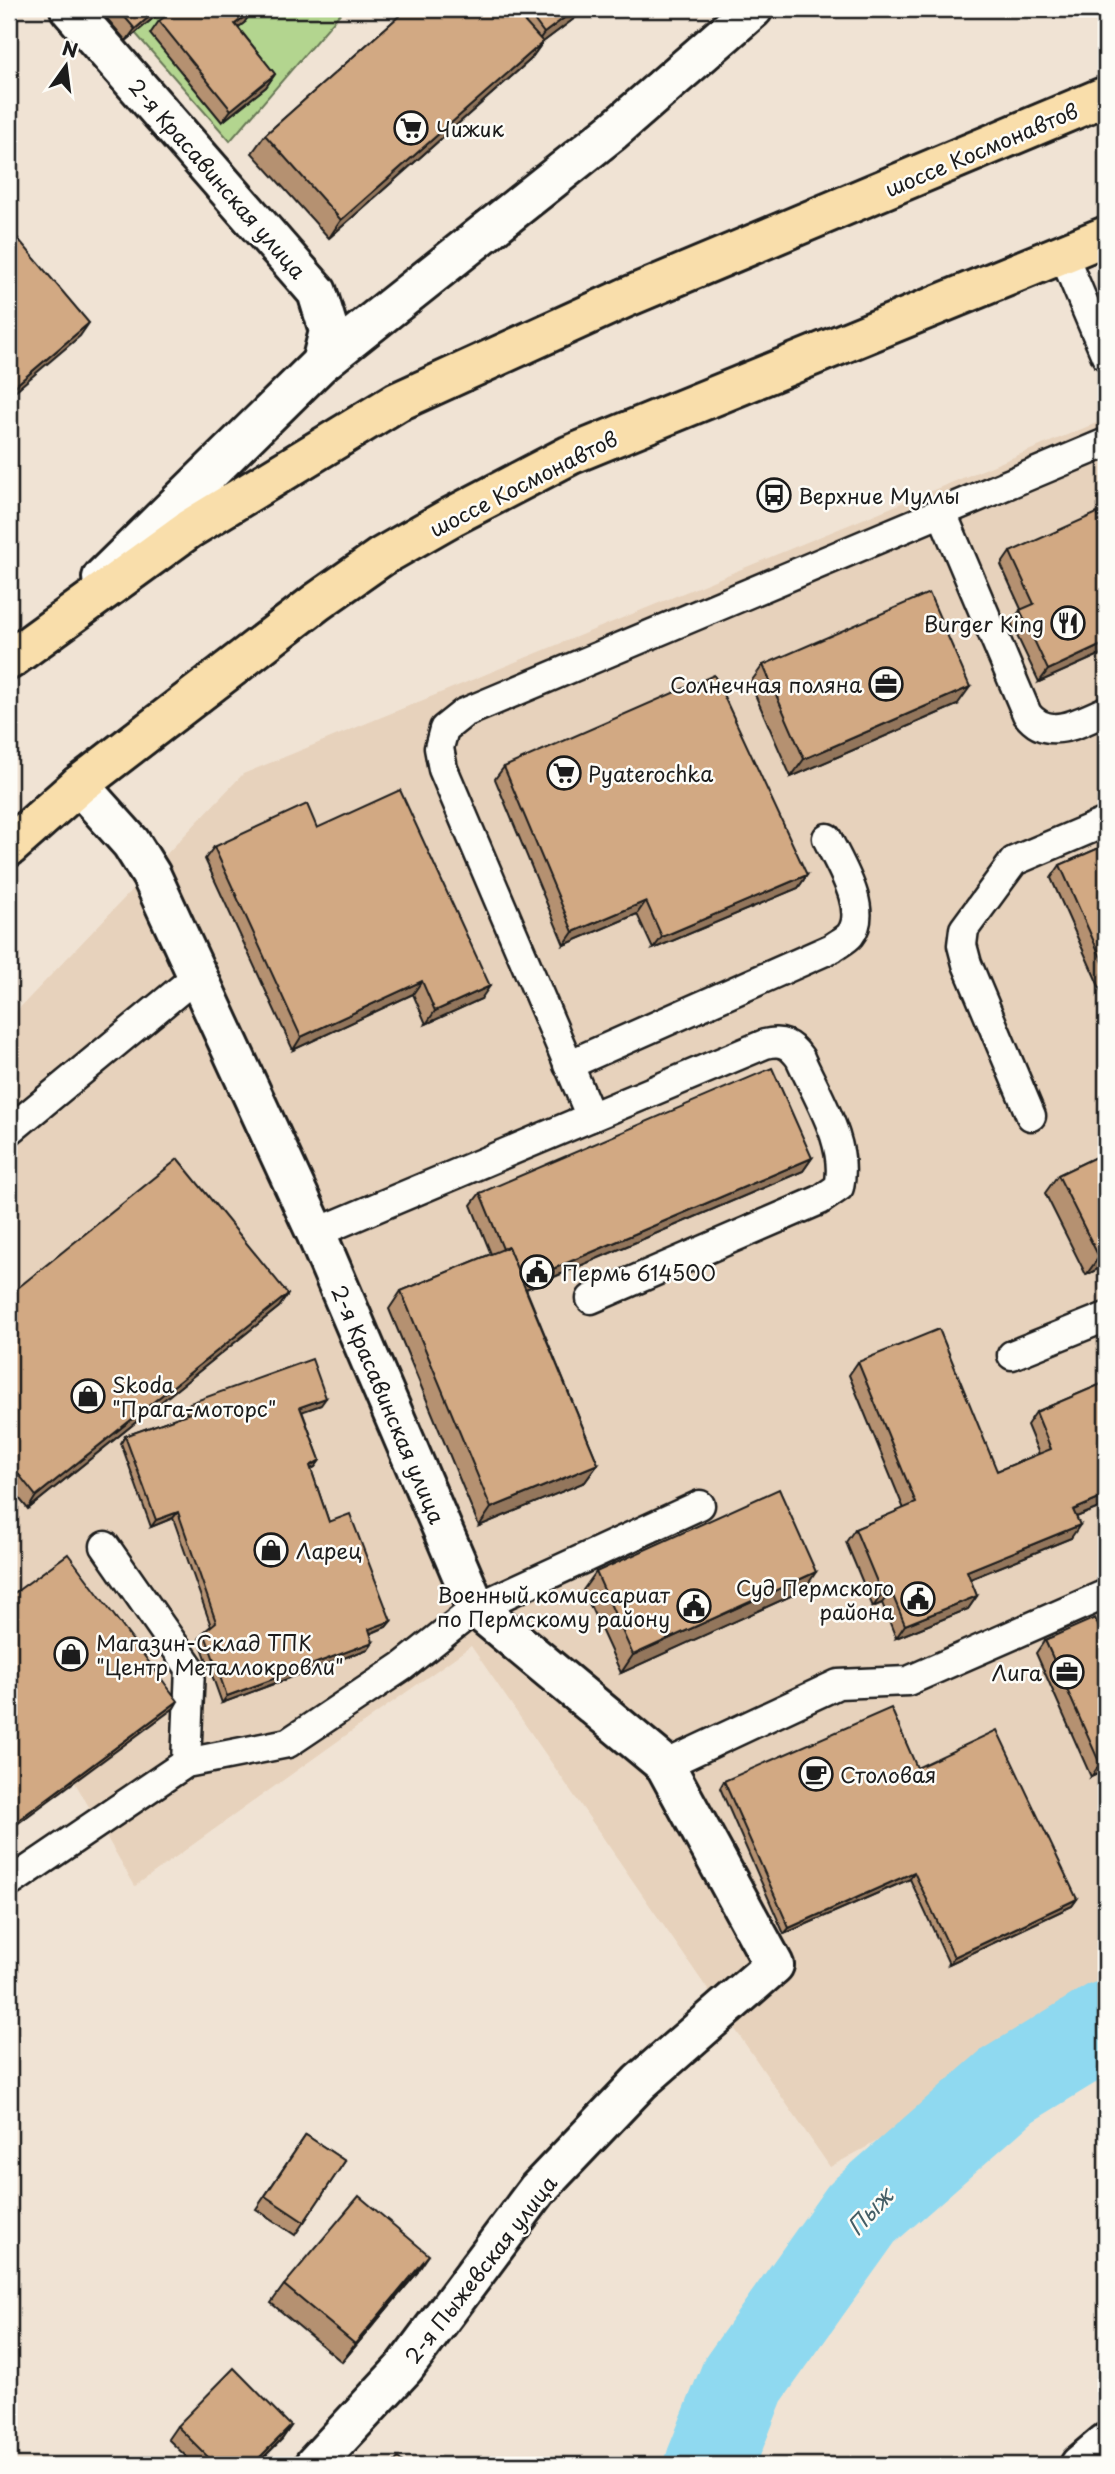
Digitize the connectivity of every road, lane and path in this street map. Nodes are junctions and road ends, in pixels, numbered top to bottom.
1 (70, 9) edge
2 (753, 9) edge
3 (1106, 96) edge
4 (1106, 236) edge
5 (1063, 254) junction
6 (1106, 356) edge
7 (321, 363) junction
8 (1106, 443) edge
9 (942, 513) junction
10 (48, 632) junction
11 (9, 647) edge
12 (9, 660) edge
13 (1106, 711) edge
14 (79, 785) junction
15 (1106, 822) edge
16 (827, 838) dead end
17 (9, 847) edge
18 (198, 975) junction
19 (568, 1065) junction
20 (1031, 1116) dead end
21 (591, 1117) junction
22 (9, 1131) edge
23 (316, 1233) junction
24 (591, 1299) dead end
25 (1106, 1317) edge
26 (1012, 1356) dead end
27 (700, 1505) dead end
28 (105, 1546) dead end
29 (1106, 1594) edge
30 (476, 1608) junction
31 (186, 1763) junction
32 (665, 1765) junction
33 (9, 1884) edge
34 (774, 1965) joint
35 (1106, 2442) edge
36 (314, 2465) edge
37 (1080, 2465) edge

1 - 7 street, 2-я Красавинская улица
2 - 7 street
3 - 10 main road, шоссе Космонавтов
4 - 5 main road, шоссе Космонавтов
5 - 6 lane
5 - 14 main road, шоссе Космонавтов
7 - 10 street
8 - 9 lane
9 - 13 lane
9 - 19 lane
10 - 11 street
10 - 12 main road, шоссе Космонавтов
14 - 17 main road, шоссе Космонавтов
14 - 18 street, 2-я Красавинская улица
15 - 20 lane
16 - 19 lane
18 - 22 lane
18 - 23 street, 2-я Красавинская улица
19 - 21 lane
21 - 23 lane
21 - 24 lane
23 - 30 street, 2-я Красавинская улица
25 - 26 lane
27 - 30 lane
28 - 31 lane
29 - 32 lane
30 - 31 lane
30 - 32 street, 2-я Красавинская улица
31 - 33 lane
32 - 34 street, 2-я Красавинская улица
34 - 36 street, 2-я Пыжевская улица
35 - 37 street

